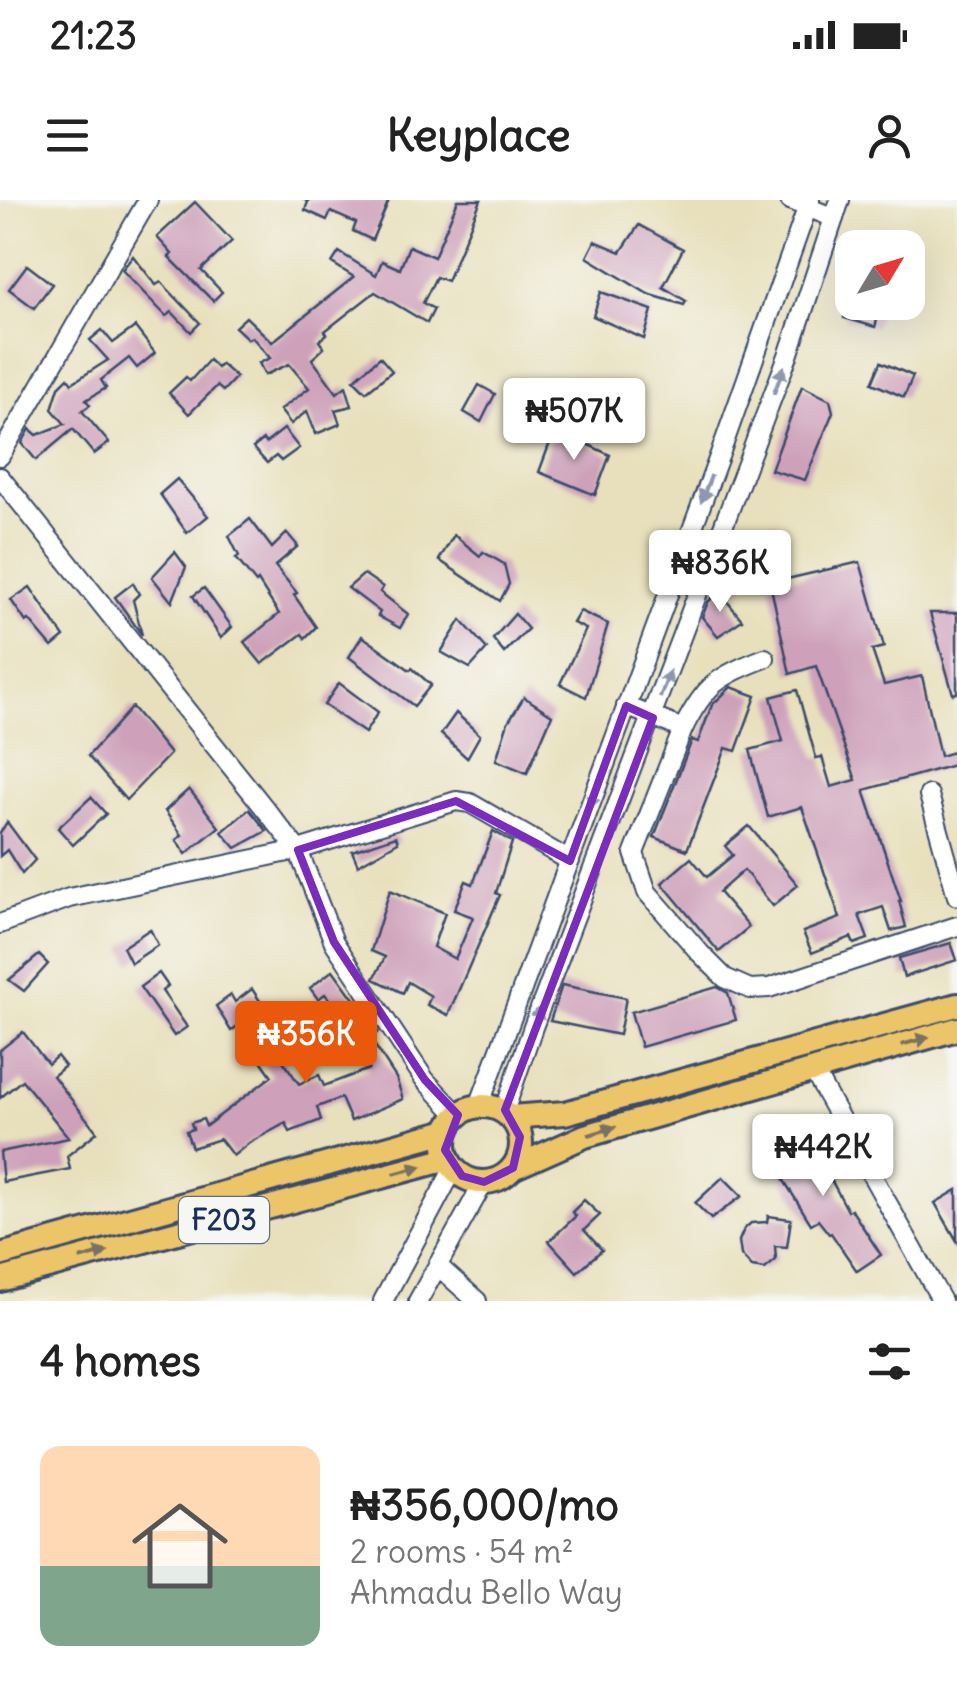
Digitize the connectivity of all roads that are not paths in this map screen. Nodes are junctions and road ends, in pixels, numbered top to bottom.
1 (148, 200) edge
2 (802, 202) edge
3 (837, 209) edge
4 (0, 456) edge
5 (0, 478) edge
6 (765, 658) dead end
7 (626, 706) junction
8 (653, 718) junction
9 (683, 730) junction
10 (930, 795) dead end
11 (298, 850) junction
12 (570, 861) junction
13 (957, 896) edge
14 (0, 924) edge
15 (957, 926) edge
16 (957, 1004) edge
17 (957, 1029) edge
18 (813, 1070) junction
19 (507, 1115) junction
20 (461, 1117) junction
21 (451, 1164) junction
22 (512, 1168) junction
23 (484, 1182) junction
24 (0, 1255) edge
25 (438, 1267) junction
26 (0, 1280) edge
27 (383, 1301) edge
28 (418, 1301) edge
29 (478, 1301) edge
30 (942, 1301) edge

1 - 4 street
2 - 3 street
2 -> 7 street
8 -> 3 street
5 - 11 street
6 - 9 street
7 - 8 street
7 -> 12 street
8 - 9 street
19 -> 8 street
9 - 15 street
10 - 13 street
11 - 12 street
11 - 14 street
11 - 20 street
12 - 20 street
16 - 19 main road
18 -> 17 main road
22 -> 18 main road
18 - 30 street
19 - 20 main road
19 - 22 main road
20 - 21 main road
20 - 24 main road, F203
21 - 23 main road
26 -> 21 main road, F203
21 - 27 street
22 - 23 main road
23 - 25 street
25 - 28 street
25 - 29 street

